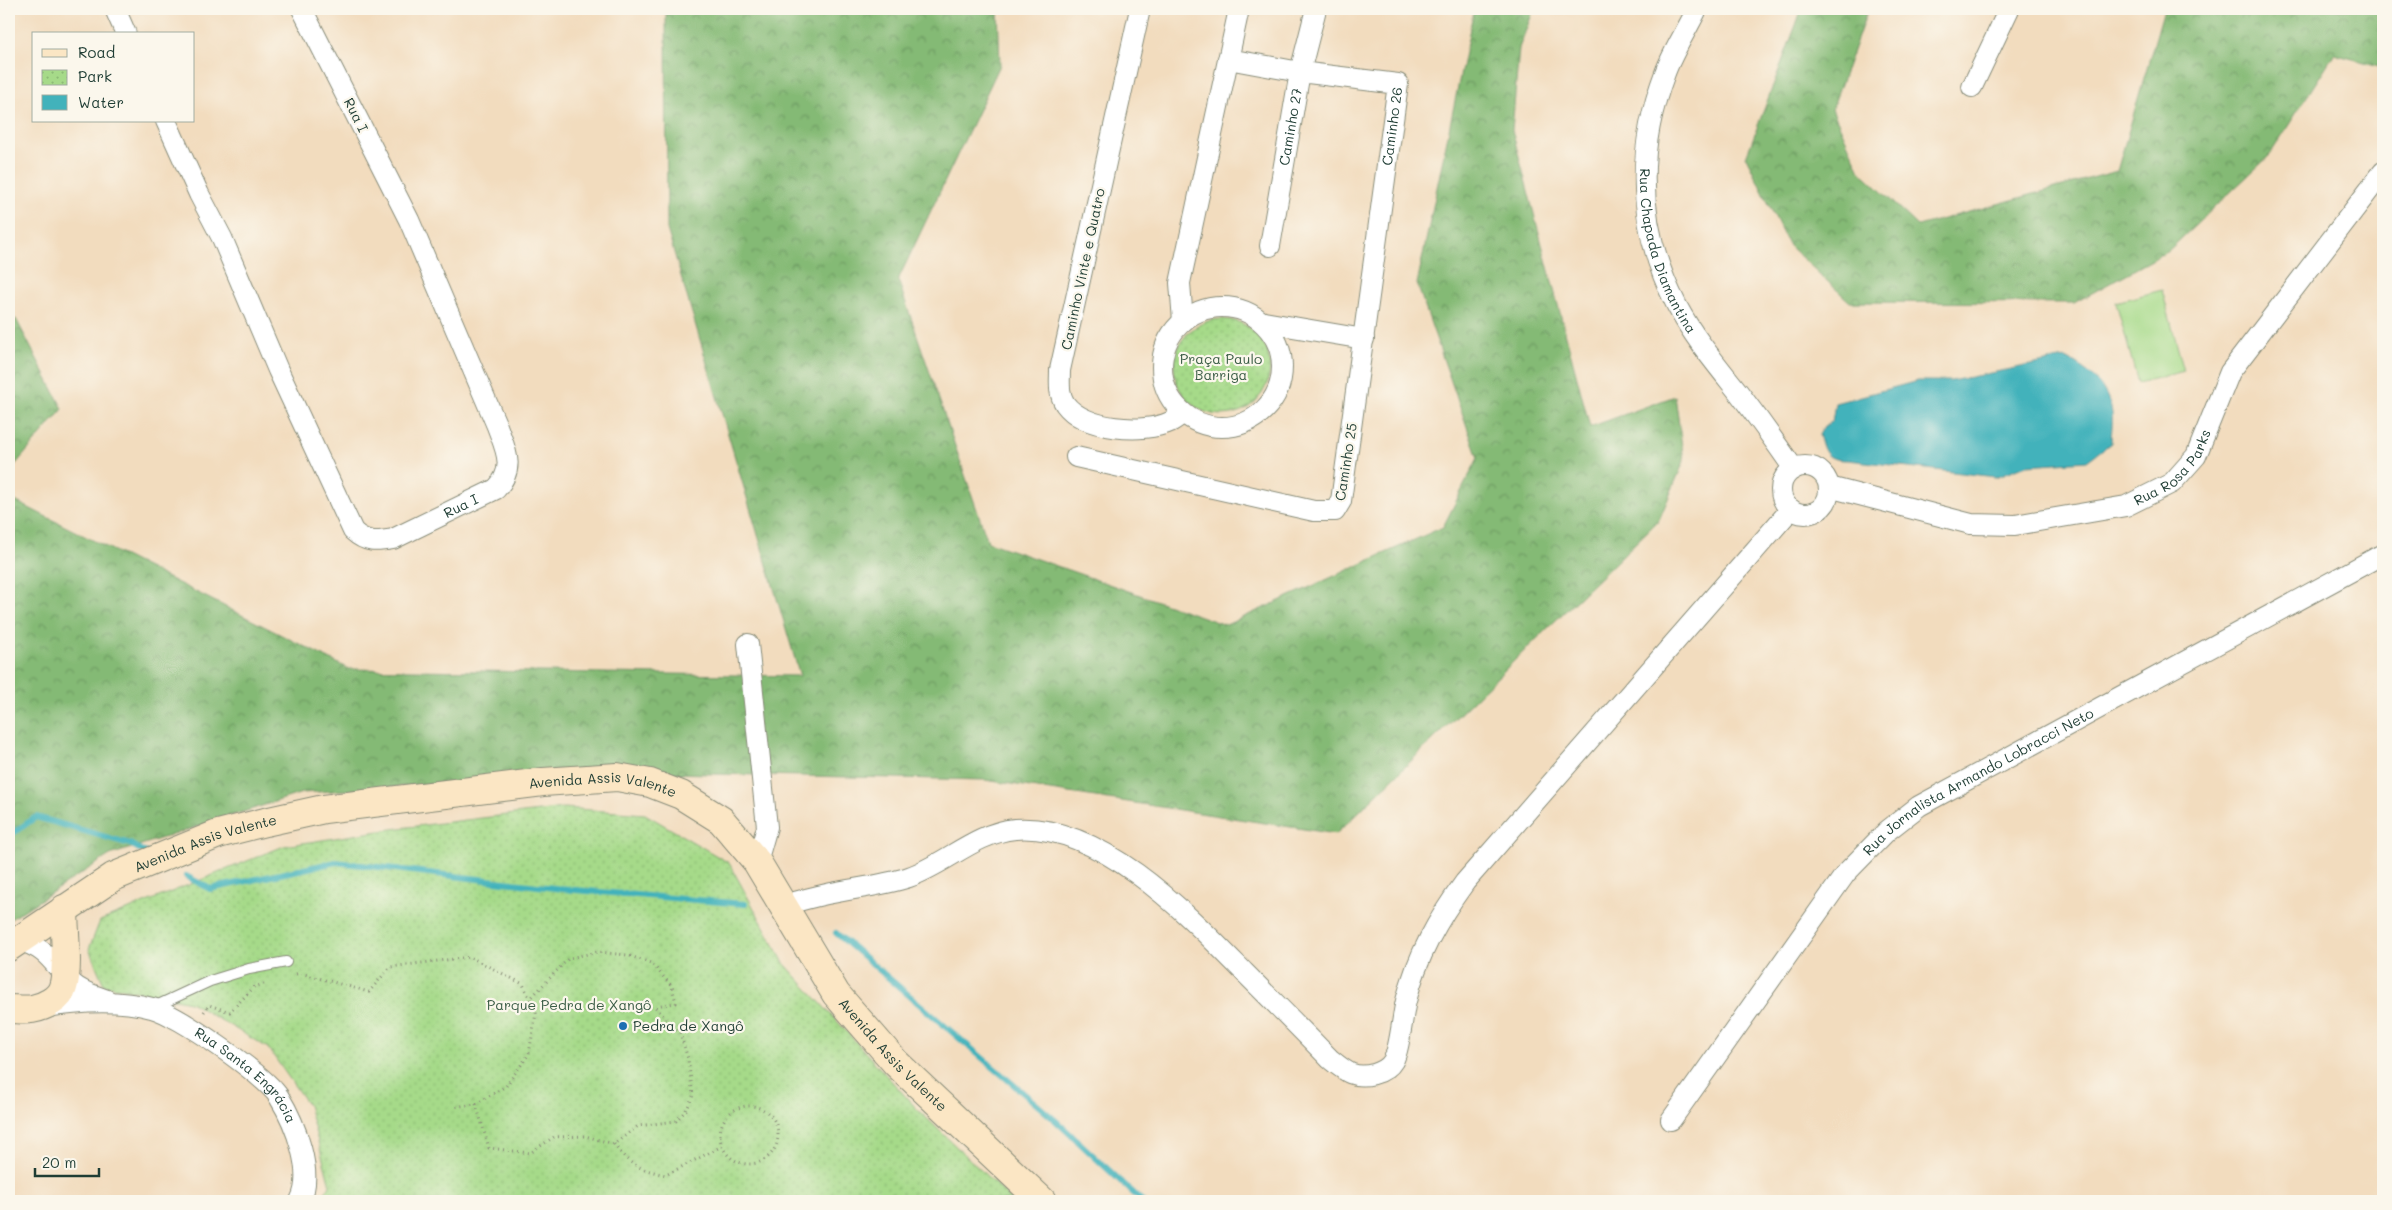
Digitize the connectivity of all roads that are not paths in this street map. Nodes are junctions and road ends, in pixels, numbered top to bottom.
1 (115, 9) edge
2 (302, 9) edge
3 (1140, 9) edge
4 (1239, 9) edge
5 (1316, 9) edge
6 (1697, 9) edge
7 (2009, 9) edge
8 (125, 32) edge
9 (1228, 59) junction
10 (1300, 72) junction
11 (1972, 87) dead end
12 (166, 122) edge
13 (2383, 172) edge
14 (1270, 246) dead end
15 (1183, 322) junction
16 (1264, 322) junction
17 (1364, 339) junction
18 (1183, 413) junction
19 (1076, 457) dead end
20 (1794, 469) junction
21 (1829, 487) junction
22 (1791, 509) junction
23 (2383, 554) edge
24 (748, 644) dead end
25 (757, 862) junction
26 (784, 905) junction
27 (64, 908) junction
28 (13, 944) edge
29 (286, 962) dead end
30 (65, 974) junction
31 (118, 1003) junction
32 (17, 1006) edge
33 (153, 1008) junction
34 (1671, 1120) dead end
35 (300, 1201) edge
36 (1042, 1201) edge

1 - 8 street
2 - 12 street, Rua I
3 - 18 street, Caminho Vinte e Quatro
4 - 9 street
5 - 10 street, Caminho 27
6 - 20 street, Rua Chapada Diamantina
7 - 11 street
9 - 10 street, Caminho 26
9 - 15 street
10 - 14 street, Caminho 27
10 - 17 street, Caminho 26
13 - 21 street, Rua Rosa Parks
15 - 16 street
15 - 18 street
16 - 17 street
16 - 18 street
17 - 19 street, Caminho 25
20 - 21 street
20 - 22 street
21 - 22 street
22 - 26 street
23 - 34 street, Rua Jornalista Armando Lobracci Neto
24 - 25 street
25 - 26 main road, Avenida Assis Valente
25 - 27 main road, Avenida Assis Valente
26 - 36 main road, Avenida Assis Valente
27 - 28 main road, Avenida Assis Valente
27 - 30 main road
28 - 30 street, Rua Santa Engrácia
29 - 33 lane
30 - 31 street, Rua Santa Engrácia
30 - 32 main road
31 - 32 street, Rua Santa Engrácia
31 - 33 street, Rua Santa Engrácia
33 - 35 street, Rua Santa Engrácia

